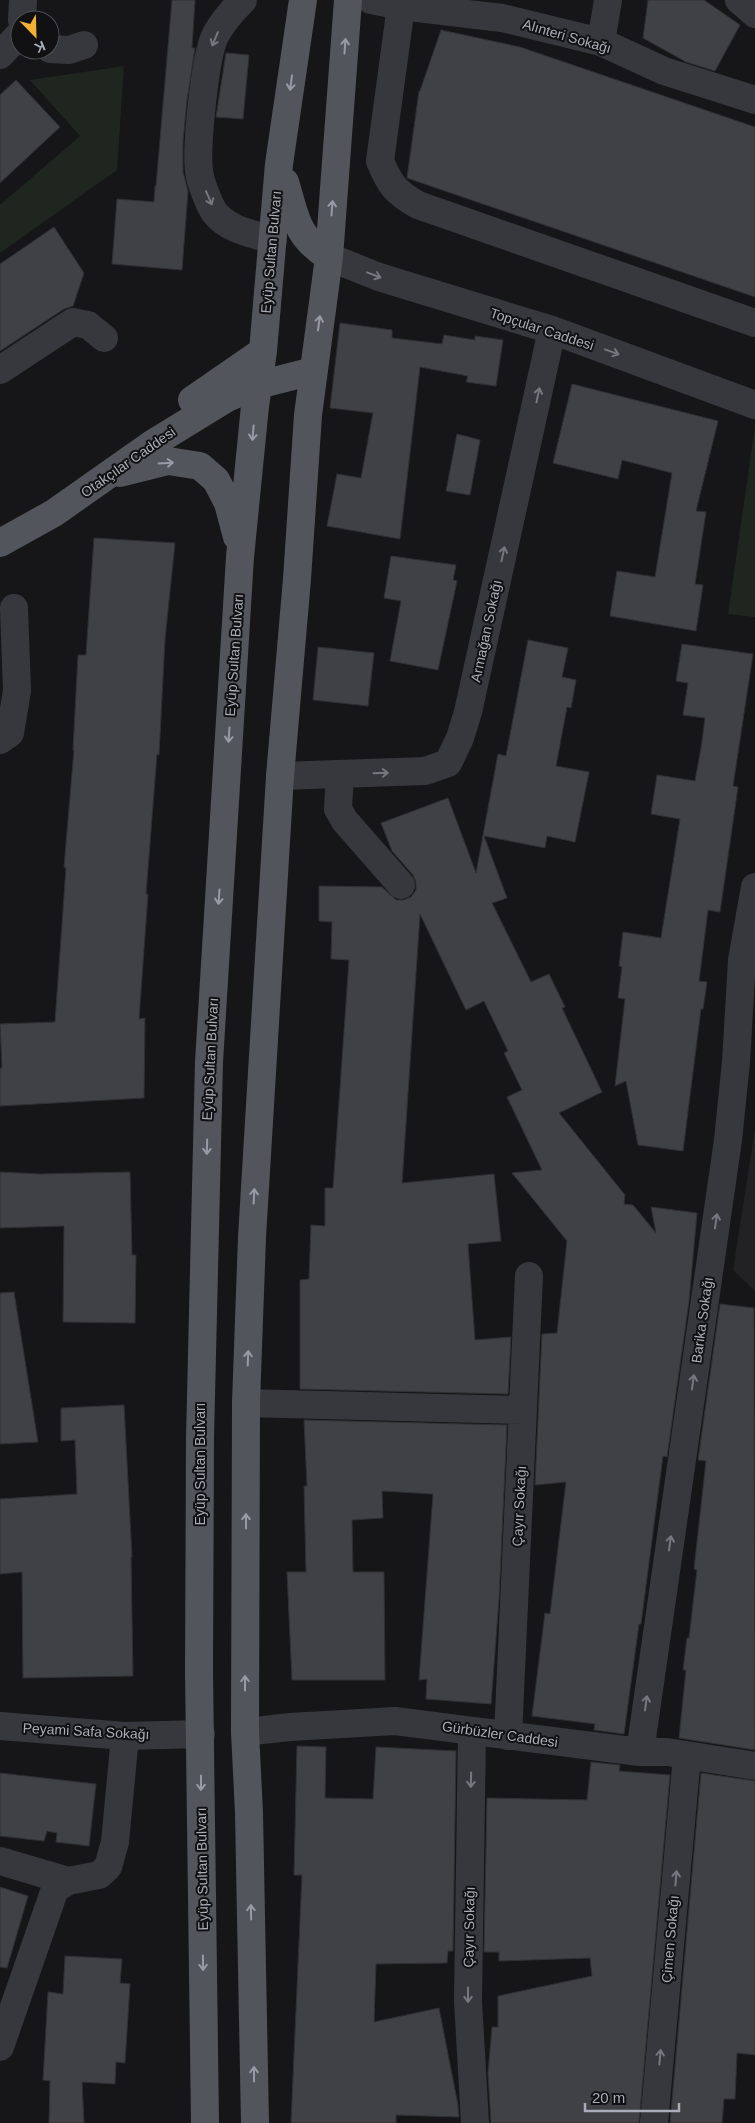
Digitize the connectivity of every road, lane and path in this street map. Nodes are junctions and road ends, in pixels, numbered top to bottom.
1 (243, 0) edge
2 (303, 0) edge
3 (348, 0) edge
4 (371, 0) edge
5 (608, 0) edge
6 (739, 0) edge
7 (401, 6) junction
8 (755, 14) edge
9 (601, 42) junction
10 (10, 44) edge
11 (84, 45) dead end
12 (60, 50) edge
13 (0, 55) edge
14 (755, 100) edge
15 (279, 164) junction
16 (273, 240) junction
17 (329, 257) junction
18 (755, 323) edge
19 (552, 330) junction
20 (104, 338) dead end
21 (256, 366) junction
22 (0, 370) edge
23 (313, 371) junction
24 (755, 405) edge
25 (102, 479) junction
26 (0, 528) edge
27 (0, 543) edge
28 (240, 557) junction
29 (14, 608) dead end
30 (0, 740) edge
31 (340, 774) junction
32 (280, 776) junction
33 (400, 885) dead end
34 (755, 888) edge
35 (529, 1276) dead end
36 (246, 1403) junction
37 (523, 1410) junction
38 (0, 1726) edge
39 (472, 1731) junction
40 (245, 1732) junction
41 (201, 1734) junction
42 (125, 1736) junction
43 (508, 1736) junction
44 (640, 1752) junction
45 (687, 1756) junction
46 (755, 1766) edge
47 (0, 1861) edge
48 (68, 1881) junction
49 (0, 2046) edge
50 (205, 2123) edge
51 (255, 2123) edge
52 (475, 2123) edge
53 (654, 2123) edge

1 -> 16 street
2 -> 15 main road, Eyüp Sultan Bulvarı
17 -> 3 main road
4 - 7 street, Alınteri Sokağı
5 - 9 street
6 - 8 street
7 - 9 street, Alınteri Sokağı
7 - 18 street
9 - 14 street, Alınteri Sokağı
10 - 13 street
11 - 12 street
15 - 16 main road, Eyüp Sultan Bulvarı
15 - 17 main road
16 - 21 main road, Eyüp Sultan Bulvarı
17 -> 19 street, Topçular Caddesi
23 -> 17 main road
19 -> 24 street, Topçular Caddesi
31 -> 19 street, Armağan Sokağı
20 - 22 street
21 - 23 main road
21 - 25 main road, Otakçılar Caddesi
21 - 26 main road, Otakçılar Caddesi
21 -> 28 main road, Eyüp Sultan Bulvarı
23 - 32 main road
25 - 27 main road, Otakçılar Caddesi
25 -> 28 main road
28 -> 41 main road, Eyüp Sultan Bulvarı
29 - 30 street
31 - 32 street, Armağan Sokağı
31 - 33 street
36 -> 32 main road
44 -> 34 street, Barika Sokağı
35 - 37 street, Çayır Sokağı
36 - 37 street
40 -> 36 main road
37 - 43 street, Çayır Sokağı
38 - 42 street, Peyami Safa Sokağı
39 - 40 street, Gürbüzler Caddesi
39 - 43 street, Gürbüzler Caddesi
39 -> 52 street, Çayır Sokağı
40 - 41 main road
51 -> 40 main road
41 - 42 street, Peyami Safa Sokağı
41 -> 50 main road, Eyüp Sultan Bulvarı
42 - 48 street
43 - 44 street, Gürbüzler Caddesi
44 - 45 street, Gürbüzler Caddesi
45 - 46 street, Gürbüzler Caddesi
53 -> 45 street, Çimen Sokağı
47 - 48 street
48 - 49 street

